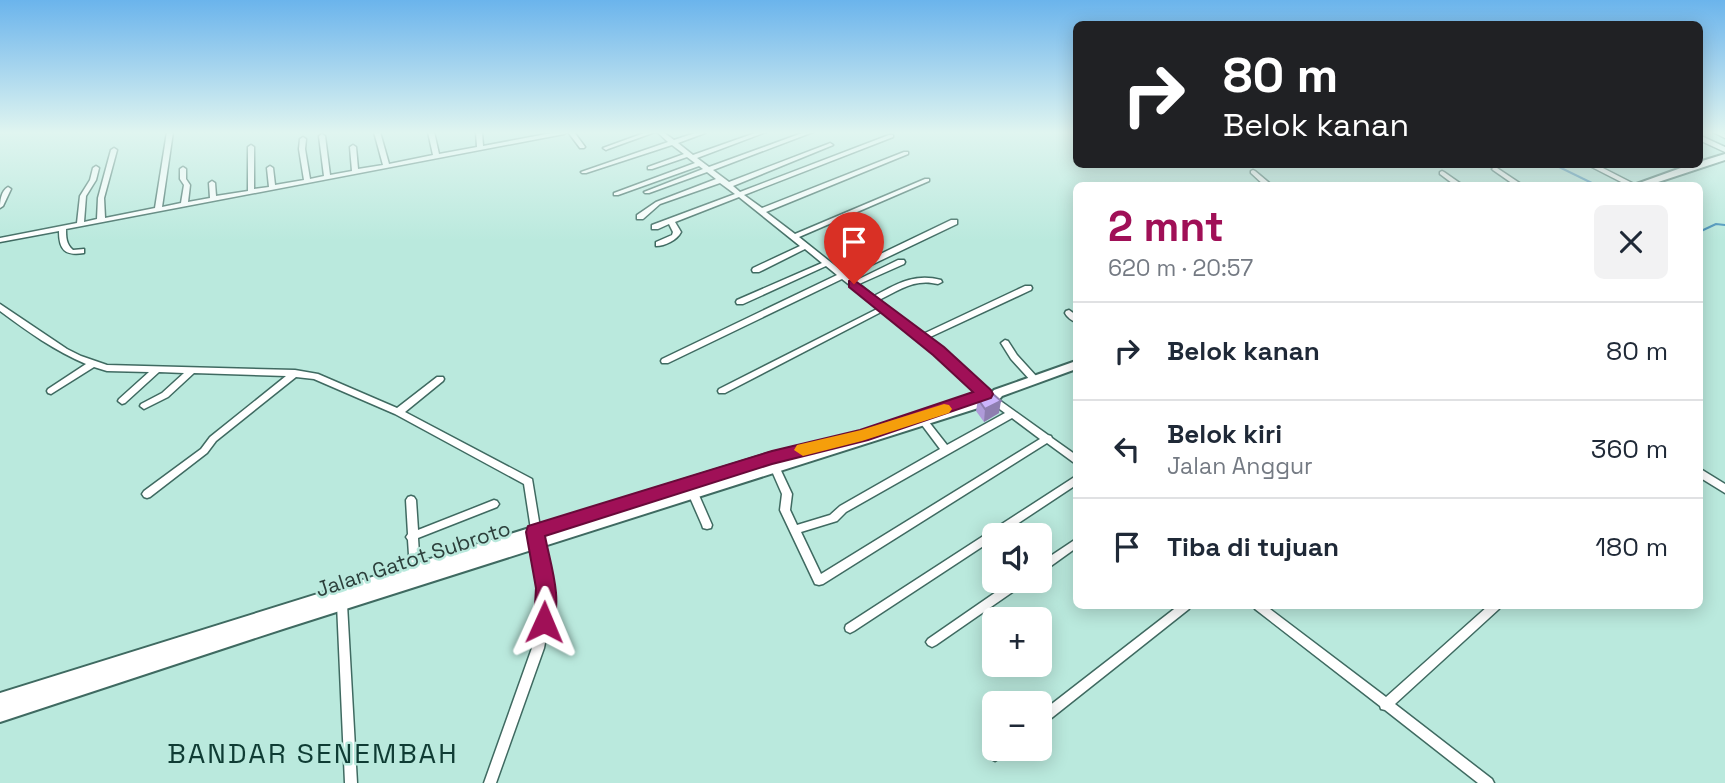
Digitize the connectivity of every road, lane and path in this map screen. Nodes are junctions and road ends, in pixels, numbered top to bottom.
1 (96, 168) dead end
2 (109, 169) edge
3 (164, 169) edge
4 (183, 169) dead end
5 (251, 169) edge
6 (270, 169) edge
7 (306, 169) edge
8 (326, 169) edge
9 (368, 169) edge
10 (594, 169) edge
11 (671, 169) edge
12 (713, 169) edge
13 (763, 169) edge
14 (806, 169) edge
15 (867, 169) edge
16 (1495, 169) dead end
17 (1598, 169) edge
18 (1689, 169) edge
19 (709, 170) junction
20 (355, 171) joint
21 (584, 172) dead end
22 (1253, 172) dead end
23 (1442, 173) dead end
24 (327, 177) junction
25 (307, 180) junction
26 (927, 180) dead end
27 (725, 182) junction
28 (1265, 182) edge
29 (1455, 182) edge
30 (1515, 182) edge
31 (1627, 182) edge
32 (1647, 182) edge
33 (212, 183) dead end
34 (272, 187) junction
35 (8, 189) dead end
36 (251, 191) junction
37 (647, 192) dead end
38 (616, 194) dead end
39 (739, 194) junction
40 (213, 198) junction
41 (184, 204) junction
42 (0, 206) edge
43 (158, 209) junction
44 (761, 211) junction
45 (640, 217) dead end
46 (100, 220) junction
47 (671, 222) junction
48 (954, 222) dead end
49 (80, 224) junction
50 (655, 227) dead end
51 (63, 228) junction
52 (794, 237) junction
53 (0, 240) edge
54 (659, 244) dead end
55 (806, 246) junction
56 (81, 251) dead end
57 (901, 262) dead end
58 (827, 263) junction
59 (756, 270) dead end
60 (843, 275) junction
61 (938, 282) dead end
62 (854, 284) junction
63 (1028, 288) dead end
64 (873, 300) junction
65 (740, 302) dead end
66 (0, 307) edge
67 (884, 308) junction
68 (922, 338) junction
69 (1004, 343) dead end
70 (665, 361) dead end
71 (93, 365) junction
72 (1073, 366) edge
73 (155, 371) junction
74 (190, 372) junction
75 (295, 373) junction
76 (440, 379) dead end
77 (1034, 379) junction
78 (51, 391) dead end
79 (722, 391) dead end
80 (992, 395) junction
81 (122, 401) dead end
82 (144, 407) dead end
83 (398, 412) junction
84 (1013, 413) junction
85 (922, 419) junction
86 (864, 438) junction
87 (1048, 438) junction
88 (945, 449) junction
89 (1073, 457) edge
90 (773, 462) junction
91 (1703, 475) edge
92 (1073, 482) edge
93 (1725, 489) edge
94 (693, 493) junction
95 (147, 494) dead end
96 (411, 500) dead end
97 (494, 503) dead end
98 (707, 525) dead end
99 (794, 530) junction
100 (411, 537) junction
101 (536, 537) junction
102 (1073, 545) edge
103 (1052, 560) edge
104 (415, 570) junction
105 (1003, 593) edge
106 (342, 604) junction
107 (1181, 609) edge
108 (1263, 609) edge
109 (1492, 609) edge
110 (850, 628) dead end
111 (932, 642) dead end
112 (0, 701) edge
113 (1385, 705) junction
114 (1052, 711) edge
115 (0, 714) edge
116 (351, 783) edge
117 (490, 783) edge
118 (1488, 783) edge

1 - 49 street
2 - 46 street
3 - 43 street
4 - 41 street
5 - 36 street
6 - 34 street
7 - 25 street
8 - 24 street
9 - 20 street
10 - 21 street
11 - 38 street
12 - 19 street
13 - 27 street
14 - 39 street
15 - 44 street
16 - 30 street
17 - 31 street
18 - 32 main road
19 - 27 street
19 - 37 street
20 - 24 street
22 - 28 street
23 - 29 street
24 - 25 street
25 - 34 street
26 - 52 street
27 - 39 street
27 - 45 street
33 - 40 street
34 - 36 street
35 - 42 street
36 - 40 street
39 - 44 street
39 - 47 street
40 - 41 street
41 - 43 street
43 - 46 street
44 - 52 street
46 - 49 street
47 - 50 street
47 - 54 street
48 - 60 street
49 - 51 street
51 - 53 street
51 - 56 street
52 - 55 street
55 - 58 street
55 - 59 street
57 - 62 street
58 - 60 street
58 - 65 street
60 - 62 street
60 - 70 street
61 - 64 street
62 - 64 street
63 - 68 street
64 - 67 street
66 - 71 street
67 - 68 street
67 - 79 street
68 - 80 street
69 - 77 street
71 - 73 street
71 - 78 street
72 - 77 main road, Jalan Gatot Subroto
73 - 74 street
73 - 81 street
74 - 75 street
74 - 82 street
75 - 83 street
75 - 95 street
76 - 83 street
77 - 80 main road, Jalan Gatot Subroto
80 - 84 street
80 - 85 main road, Jalan Gatot Subroto
80 - 86 main road
83 - 101 street
84 - 87 street
84 - 88 street
85 - 86 main road, Jalan Gatot Subroto
85 - 88 street
86 - 90 main road, Jalan Gatot Subroto
87 - 89 street
87 - 99 street
88 - 99 street
90 - 94 main road, Jalan Gatot Subroto
90 - 99 street
90 - 101 main road
91 - 93 street
92 - 110 street
94 - 98 street
94 - 101 main road, Jalan Gatot Subroto
96 - 100 street
97 - 100 street
100 - 104 street
101 - 104 main road
101 - 106 main road, Jalan Gatot Subroto
101 - 117 street
102 - 103 street
104 - 112 main road
105 - 111 street
106 - 115 main road, Jalan Gatot Subroto
106 - 116 street
107 - 114 street
108 - 113 street
109 - 113 street
113 - 118 street

